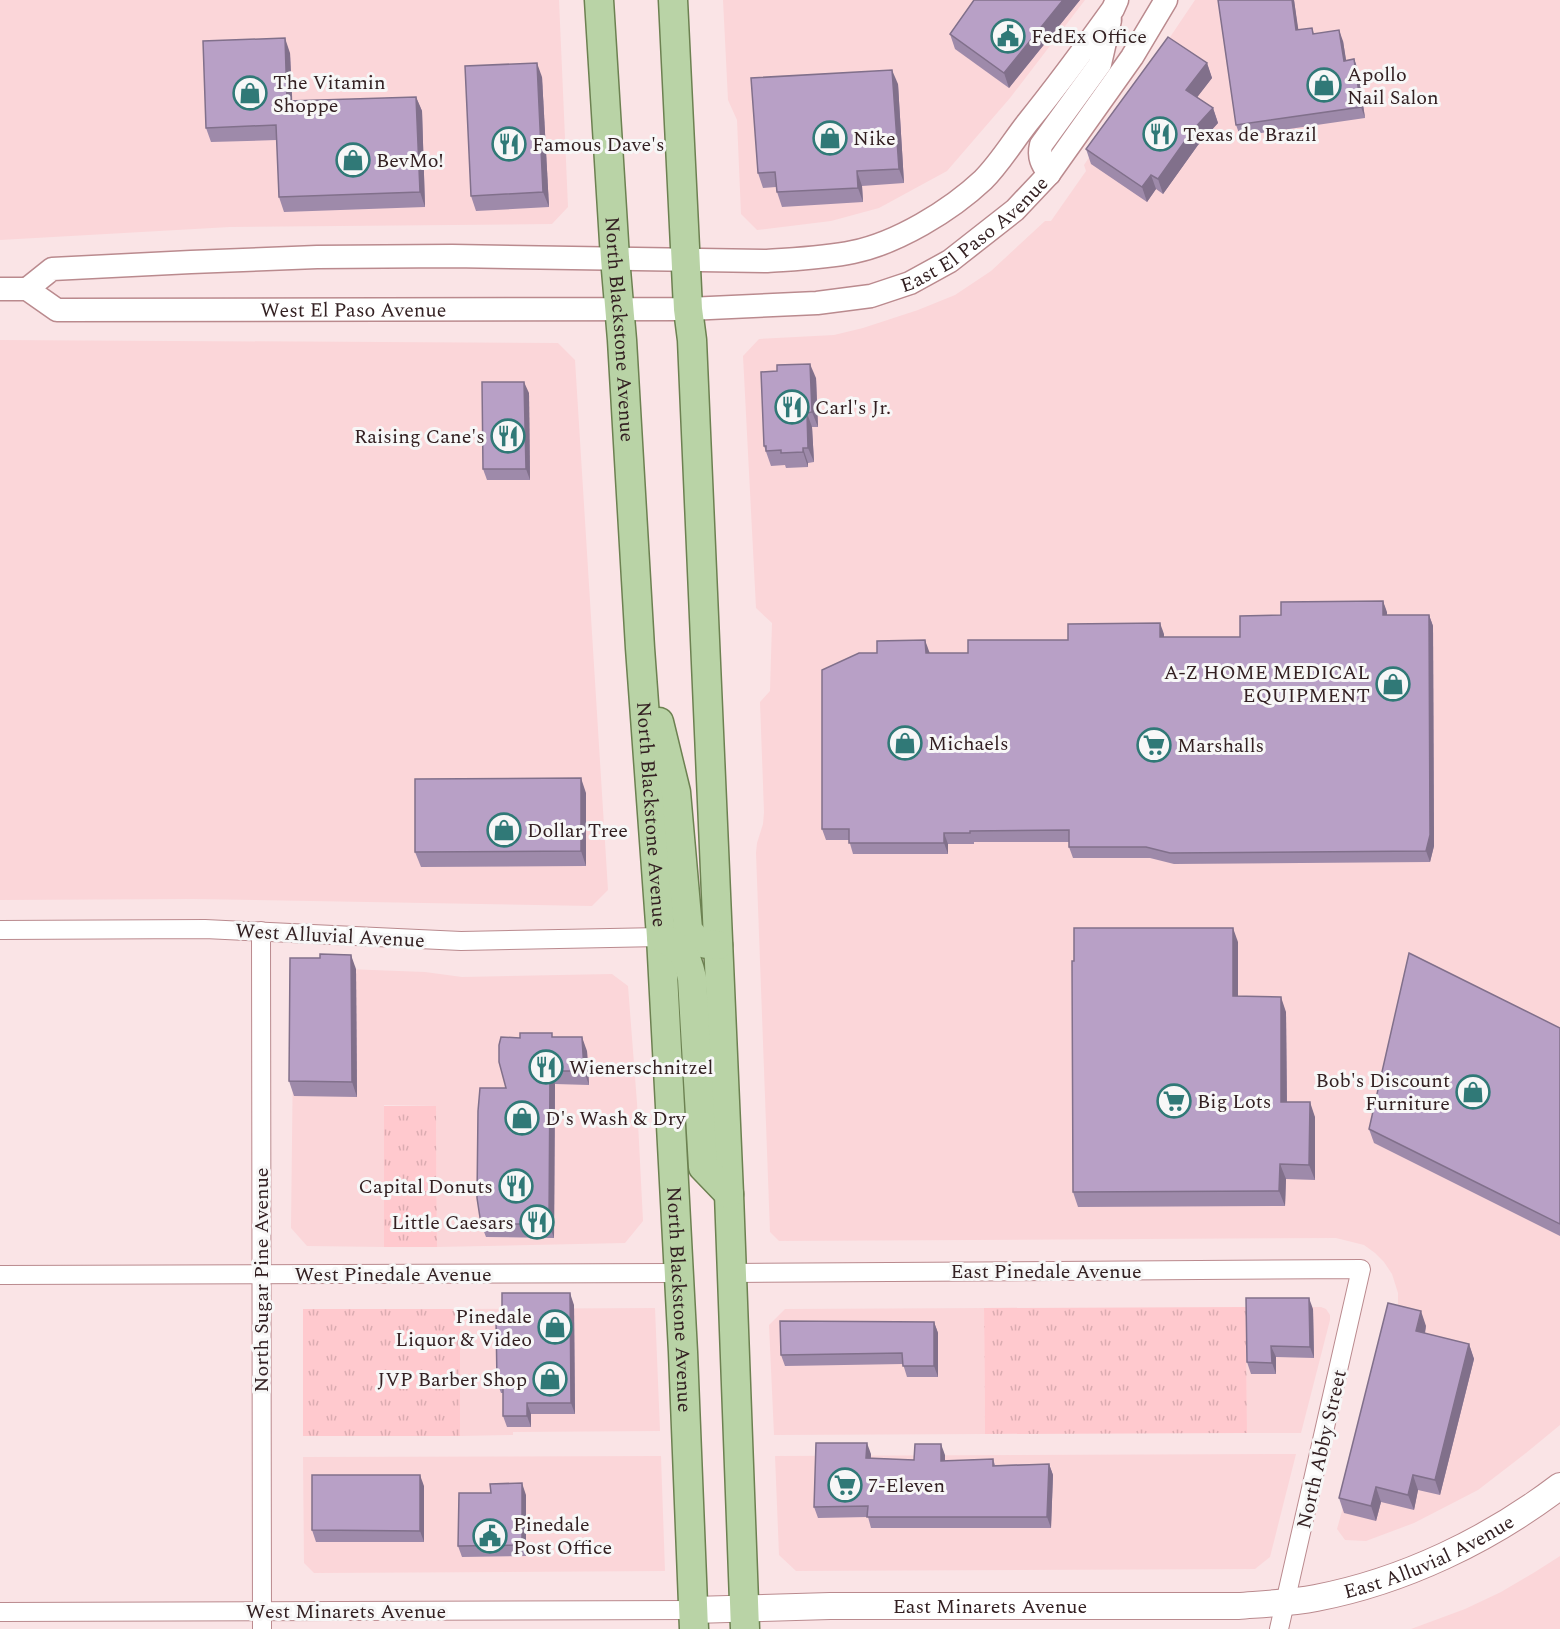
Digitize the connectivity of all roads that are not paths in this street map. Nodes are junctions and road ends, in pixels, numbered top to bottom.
1 (599, 0) edge
2 (673, 0) edge
3 (1166, 0) edge
4 (1115, 5) edge
5 (1049, 174) junction
6 (615, 258) junction
7 (686, 261) junction
8 (0, 289) edge
9 (27, 289) junction
10 (619, 309) junction
11 (688, 309) junction
12 (640, 648) junction
13 (0, 930) edge
14 (261, 931) junction
15 (661, 937) junction
16 (718, 945) junction
17 (729, 1194) junction
18 (1361, 1269) joint
19 (679, 1273) junction
20 (732, 1273) junction
21 (261, 1274) junction
22 (0, 1275) edge
23 (1560, 1486) edge
24 (1286, 1603) junction
25 (0, 1612) edge
26 (693, 1619) edge
27 (745, 1619) edge
28 (262, 1620) edge
29 (1280, 1629) edge

1 - 6 main road, North Blackstone Avenue
2 - 7 main road
3 - 5 street, East El Paso Avenue
4 - 5 street
4 - 7 street, East El Paso Avenue
5 - 11 street, East El Paso Avenue
6 - 7 street
6 - 9 street
6 - 10 main road, North Blackstone Avenue
7 - 11 main road
8 - 9 street
9 - 10 street, West El Paso Avenue
10 - 11 street, West El Paso Avenue
10 - 12 main road, North Blackstone Avenue
11 - 16 main road
12 - 15 main road, North Blackstone Avenue
12 - 16 main road
13 - 14 street, West Alluvial Avenue
14 - 15 street, West Alluvial Avenue
14 - 21 street, North Sugar Pine Avenue
15 - 17 main road
15 - 19 main road, North Blackstone Avenue
16 - 17 main road
17 - 20 main road
18 - 20 street, East Pinedale Avenue
18 - 24 street, North Abby Street
19 - 21 street, West Pinedale Avenue
19 - 26 main road, North Blackstone Avenue
20 - 27 main road
21 - 22 street, West Pinedale Avenue
21 - 28 street, North Sugar Pine Avenue
23 - 24 main road, East Alluvial Avenue
24 - 27 main road, East Minarets Avenue
24 - 29 street, North Abby Street
25 - 28 street, West Minarets Avenue
26 - 27 main road, East Minarets Avenue
26 - 28 street, West Minarets Avenue

